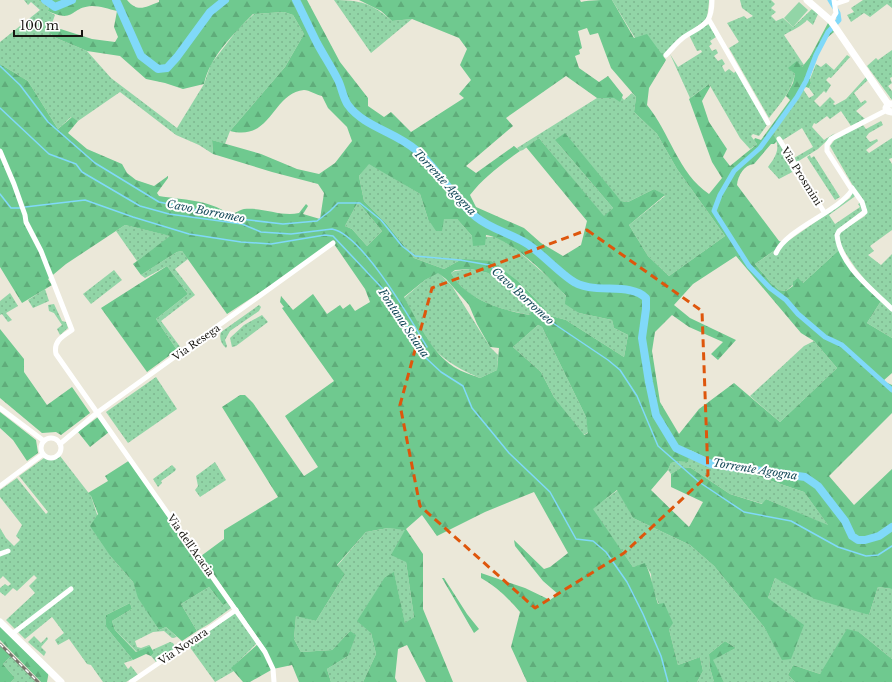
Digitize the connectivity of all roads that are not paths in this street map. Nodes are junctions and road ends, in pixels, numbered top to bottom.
1 (712, 0) edge
2 (807, 0) edge
3 (847, 0) edge
4 (835, 5) edge
5 (709, 20) junction
6 (833, 24) junction
7 (666, 55) dead end
8 (890, 108) edge
9 (768, 123) dead end
10 (779, 139) dead end
11 (0, 151) edge
12 (852, 188) junction
13 (824, 212) junction
14 (333, 243) dead end
15 (776, 253) dead end
16 (892, 309) edge
17 (0, 408) edge
18 (98, 412) junction
19 (44, 441) junction
20 (60, 444) junction
21 (43, 454) junction
22 (0, 486) edge
23 (8, 551) dead end
24 (0, 554) edge
25 (71, 589) dead end
26 (236, 610) junction
27 (0, 622) edge
28 (12, 634) junction
29 (61, 682) edge
30 (130, 682) edge
31 (274, 682) edge

1 - 5 street
2 - 6 main road
3 - 4 street
4 - 6 street
5 - 7 street
5 - 9 street
6 - 8 main road
8 - 12 street
10 - 13 street, Via Prosmini
11 - 18 street, Via dell'Acacia
12 - 13 street, Via Prosmini
12 - 16 street
13 - 15 street, Via Prosmini
14 - 18 street, Via Resega
17 - 19 street
18 - 20 street, Via Resega
18 - 26 street, Via dell'Acacia
19 - 20 street
19 - 21 street
20 - 21 street
21 - 22 street
23 - 24 street
25 - 28 street
26 - 30 street, Via Novara
26 - 31 street, Via dell'Acacia
27 - 28 main road
28 - 29 main road

